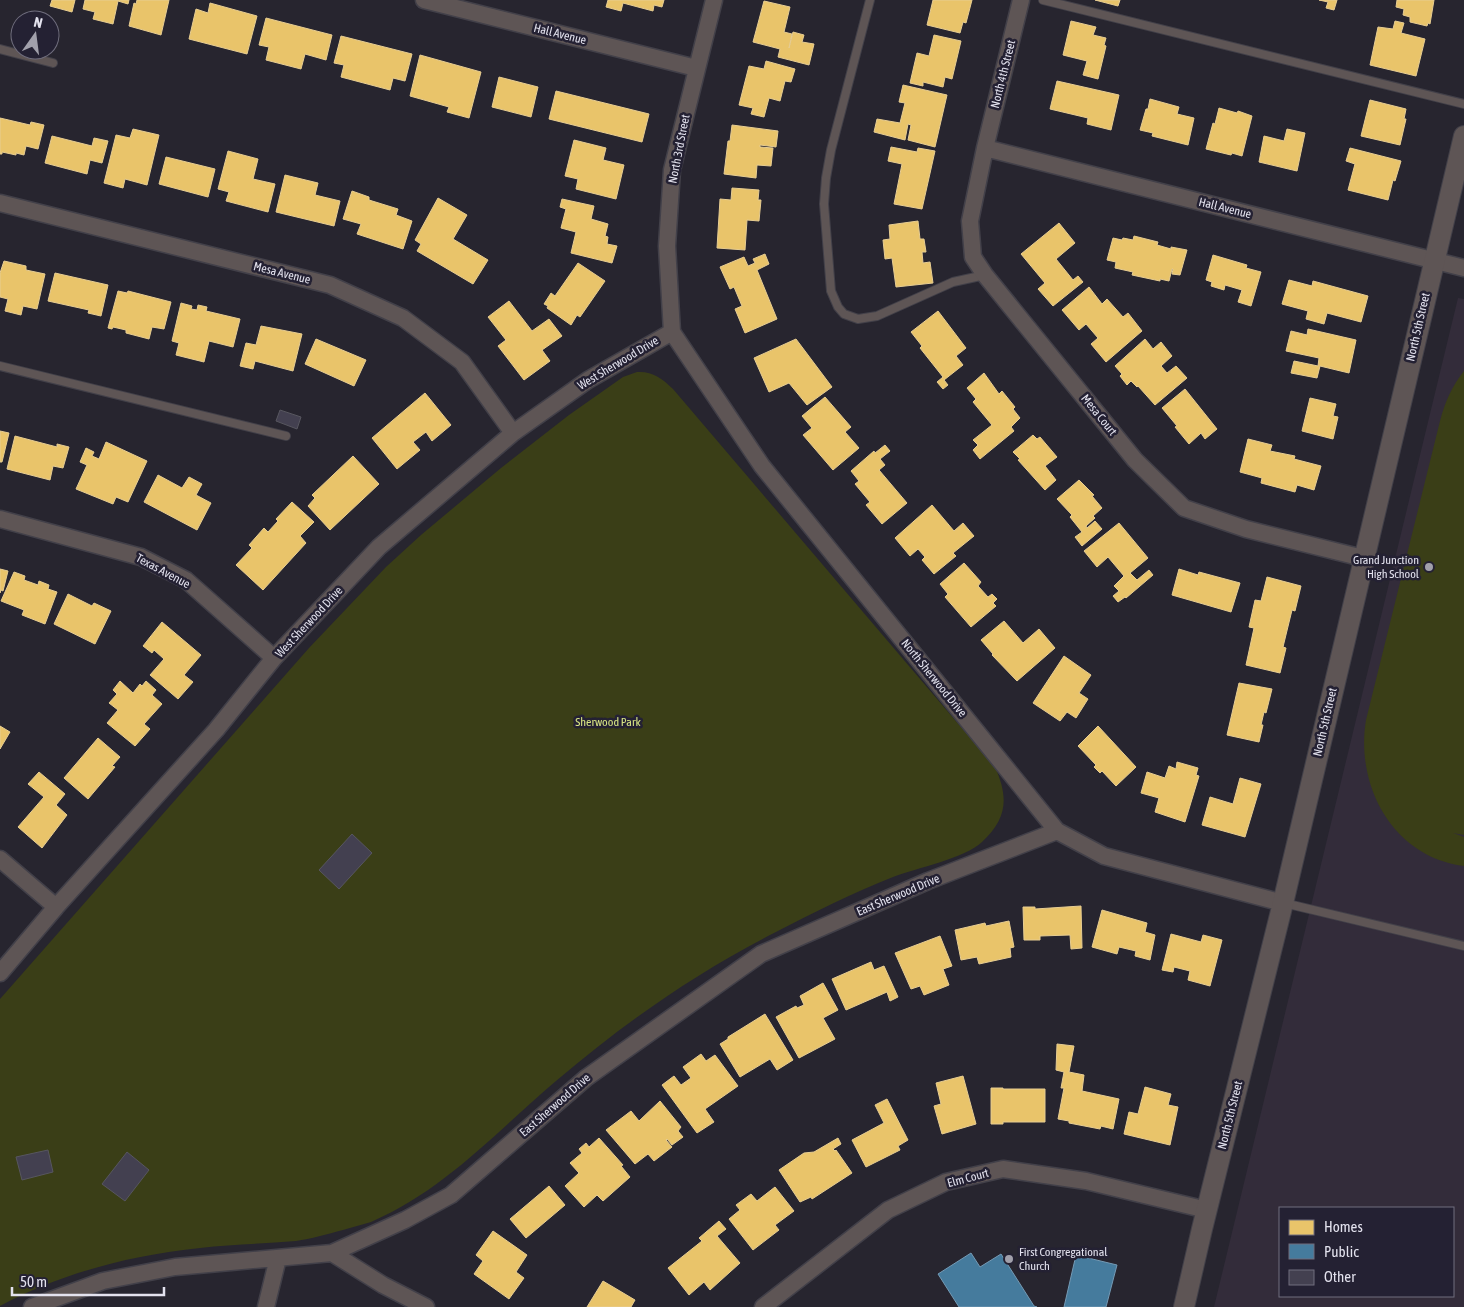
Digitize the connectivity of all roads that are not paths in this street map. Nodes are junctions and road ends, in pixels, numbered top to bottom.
1 (424, 0) edge
2 (714, 0) edge
3 (870, 0) edge
4 (1022, 0) edge
5 (1043, 0) edge
6 (0, 49) edge
7 (53, 63) dead end
8 (696, 68) junction
9 (1464, 104) edge
10 (1464, 136) edge
11 (985, 148) junction
12 (0, 203) edge
13 (1434, 261) junction
14 (1464, 268) edge
15 (985, 275) junction
16 (672, 332) junction
17 (0, 366) edge
18 (512, 433) junction
19 (286, 436) dead end
20 (0, 519) edge
21 (1363, 558) junction
22 (274, 658) junction
23 (1057, 831) junction
24 (0, 859) edge
25 (1283, 903) junction
26 (56, 907) junction
27 (1464, 946) edge
28 (0, 972) edge
29 (1207, 1210) junction
30 (332, 1253) junction
31 (278, 1258) junction
32 (32, 1307) edge
33 (266, 1307) edge
34 (426, 1307) edge
35 (763, 1307) edge
36 (1184, 1307) edge

1 - 8 street, Hall Avenue
2 - 8 street, North 3rd Street
3 - 15 lane
4 - 11 street, North 4th Street
5 - 9 lane
6 - 7 lane
8 - 16 street, North 3rd Street
10 - 13 street, North 5th Street
11 - 13 street, Hall Avenue
11 - 15 street, Mesa Court
12 - 18 street, Mesa Avenue
13 - 14 street, Hall Avenue
13 - 21 street, North 5th Street
15 - 21 street, Mesa Court
16 - 18 street, West Sherwood Drive
16 - 23 street, North Sherwood Drive
17 - 19 lane
18 - 22 street, West Sherwood Drive
20 - 22 street, Texas Avenue
21 - 25 street, North 5th Street
22 - 26 street, West Sherwood Drive
23 - 25 street, North Sherwood Drive
23 - 30 street, East Sherwood Drive
24 - 26 street
25 - 27 lane
25 - 29 street, North 5th Street
26 - 28 street, West Sherwood Drive
29 - 35 street, Elm Court
29 - 36 street, North 5th Street
30 - 31 street, East Sherwood Drive
30 - 34 street
31 - 32 street, East Sherwood Drive
31 - 33 street

